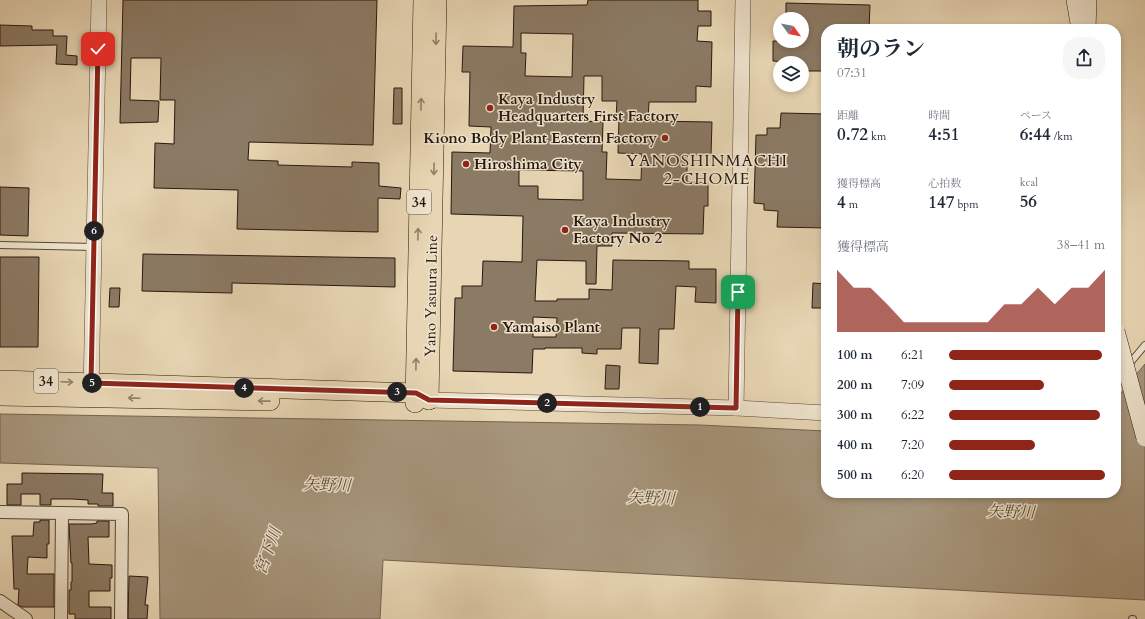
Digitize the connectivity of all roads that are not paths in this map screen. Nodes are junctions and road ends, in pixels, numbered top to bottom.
1 (99, 0) edge
2 (423, 0) edge
3 (437, 0) edge
4 (743, 0) edge
5 (1076, 0) edge
6 (1088, 0) edge
7 (1079, 24) edge
8 (1087, 24) edge
9 (0, 245) edge
10 (94, 247) junction
11 (1145, 345) edge
12 (1121, 349) edge
13 (1121, 374) edge
14 (14, 383) edge
15 (91, 390) junction
16 (0, 391) edge
17 (0, 396) edge
18 (420, 399) junction
19 (736, 408) junction
20 (821, 413) edge
21 (1145, 438) edge
22 (0, 512) edge
23 (62, 513) junction
24 (0, 601) edge
25 (26, 619) edge
26 (61, 619) edge
27 (121, 619) edge

1 - 10 street
18 -> 2 main road, Yano Yasuura Line / 34
3 -> 18 main road, Yano Yasuura Line / 34
4 - 19 street
5 - 7 main road
6 - 8 main road
9 - 10 lane
10 - 15 street
11 - 13 lane
12 - 21 main road, bridge
14 - 15 main road, 34
14 - 16 lane
14 - 17 main road, 34
15 - 18 main road, 34
18 - 19 street
19 - 20 street
22 - 23 street
23 - 26 street
23 - 27 street
24 - 25 street

